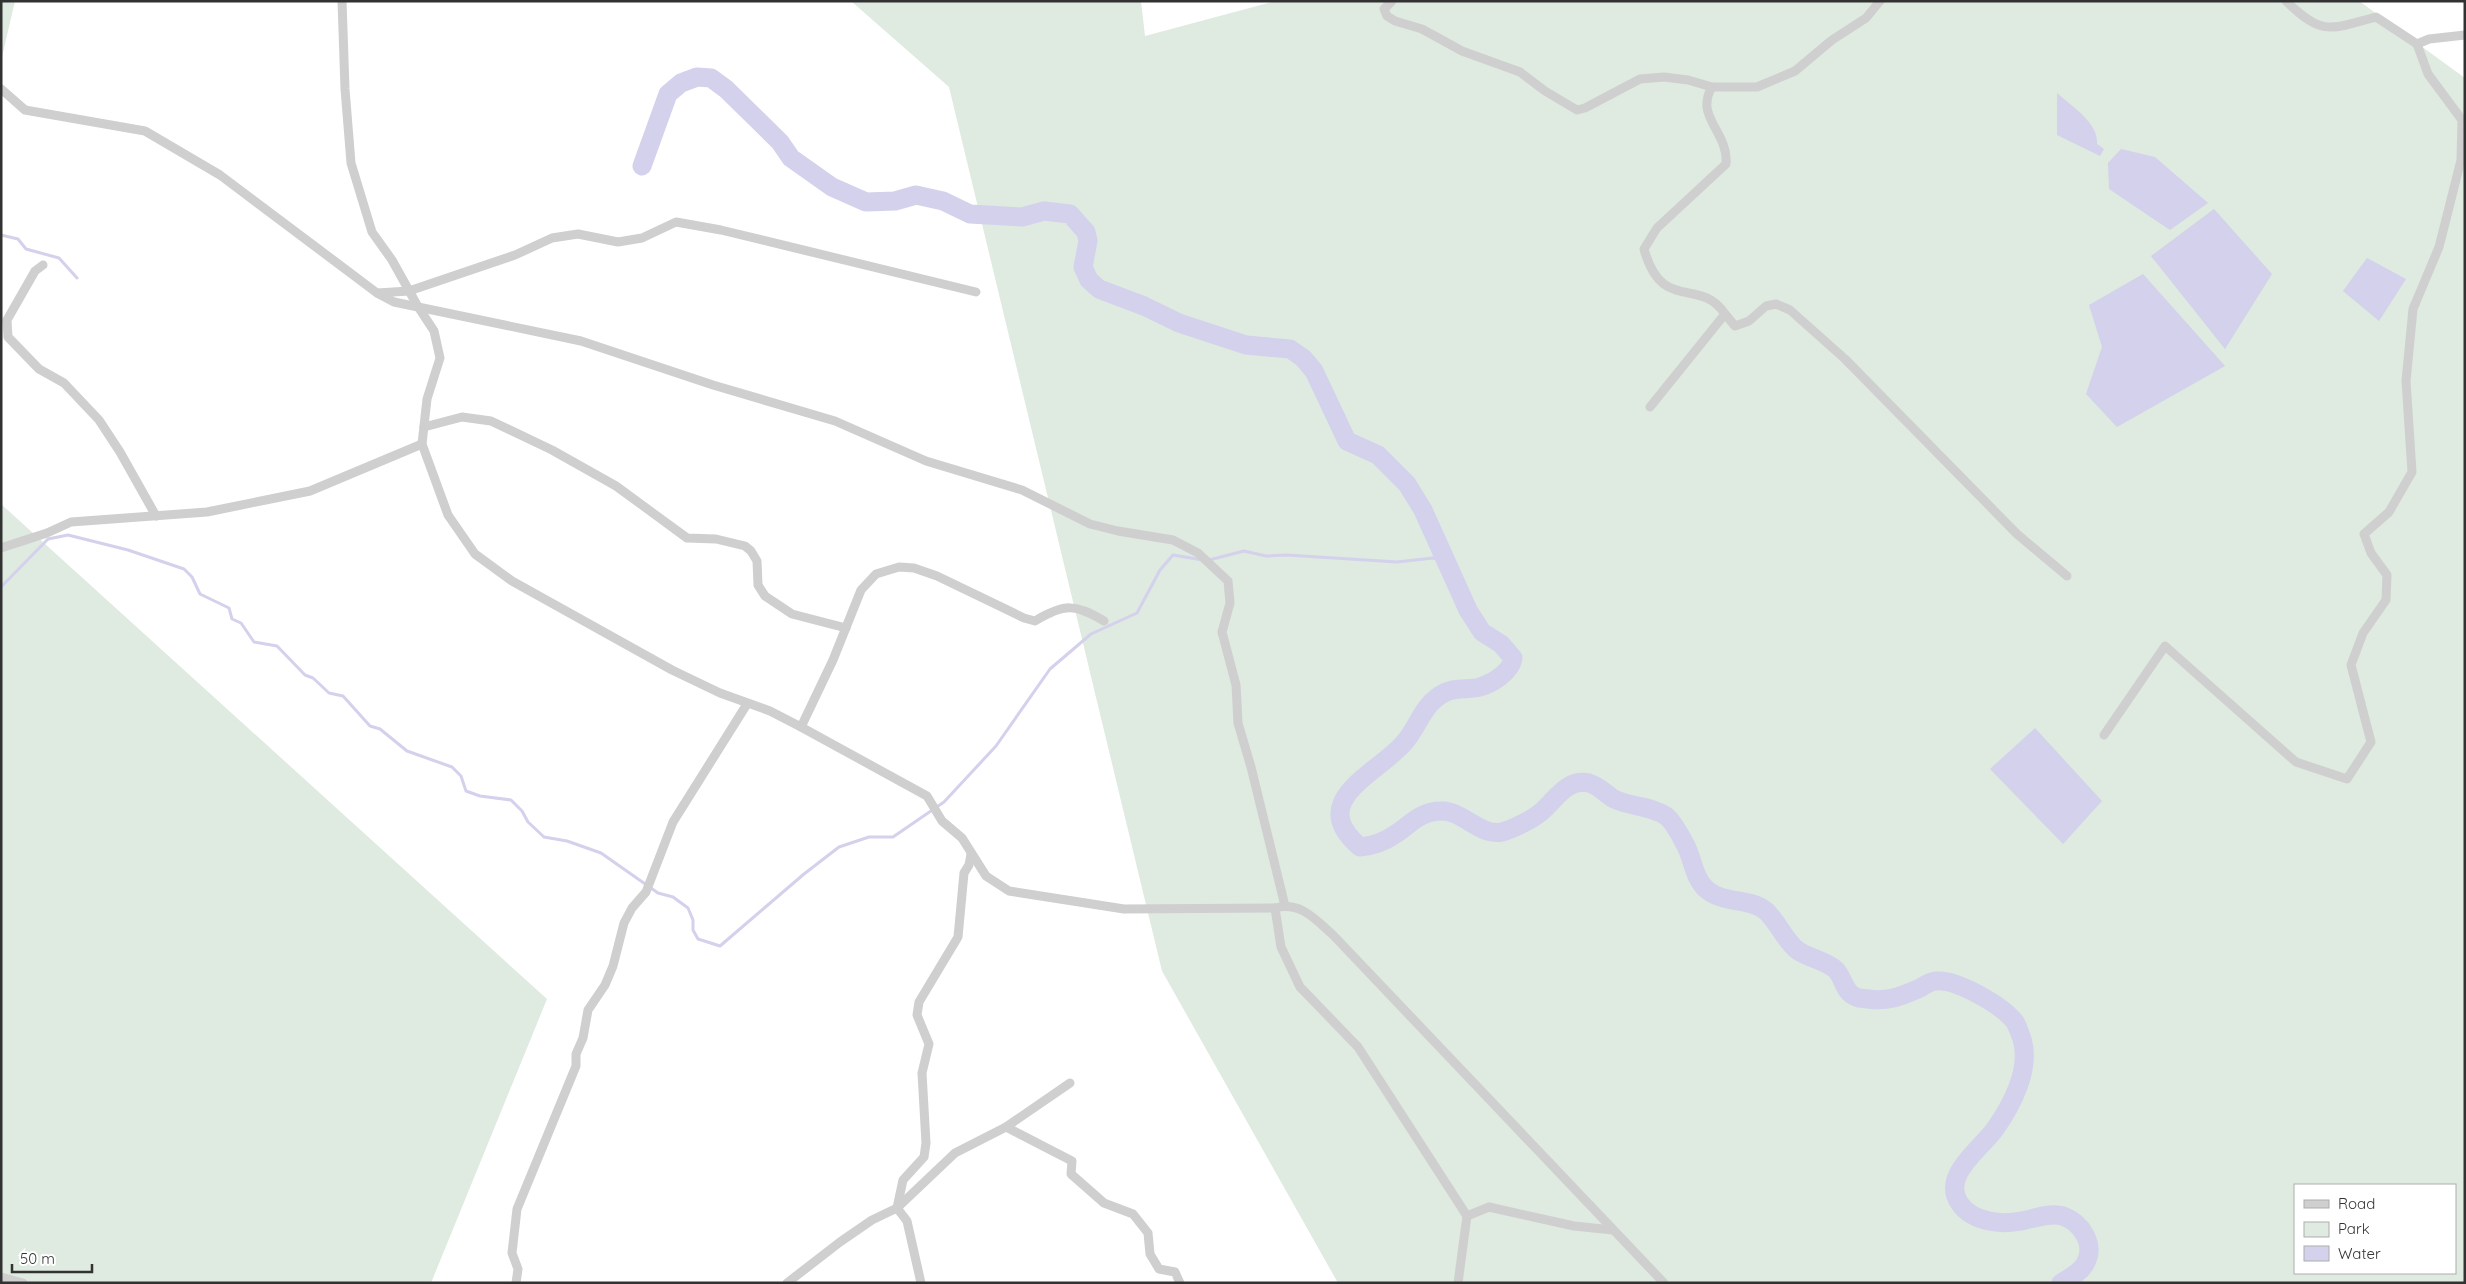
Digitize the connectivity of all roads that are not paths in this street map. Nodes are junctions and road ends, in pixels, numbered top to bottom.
1 (342, 1) edge
2 (1392, 1) edge
3 (1880, 1) edge
4 (2286, 1) edge
5 (2465, 35) edge
6 (2417, 44) junction
7 (1712, 87) junction
8 (1, 89) edge
9 (43, 265) dead end
10 (409, 291) junction
11 (976, 292) dead end
12 (377, 294) junction
13 (417, 305) junction
14 (1726, 314) junction
15 (1650, 407) dead end
16 (424, 427) junction
17 (422, 444) junction
18 (156, 516) junction
19 (1, 548) edge
20 (2067, 576) dead end
21 (1104, 621) dead end
22 (846, 628) junction
23 (747, 704) junction
24 (801, 727) junction
25 (2104, 734) dead end
26 (971, 854) junction
27 (1280, 907) junction
28 (1070, 1083) dead end
29 (1006, 1127) junction
30 (896, 1208) junction
31 (1467, 1216) junction
32 (1613, 1230) junction
33 (1, 1277) edge
34 (23, 1283) edge
35 (516, 1283) edge
36 (787, 1283) edge
37 (921, 1283) edge
38 (1180, 1283) edge
39 (1458, 1283) edge
40 (1664, 1283) edge

1 - 10 street
2 - 7 street
3 - 7 street
4 - 6 street
5 - 6 street
6 - 25 street
7 - 14 street
8 - 12 street
9 - 18 street
10 - 11 street
10 - 12 street
10 - 13 street
12 - 13 street
13 - 16 street
13 - 27 street
14 - 15 street
14 - 20 street
16 - 17 street
16 - 22 street
17 - 18 street
17 - 23 street
18 - 19 street
21 - 22 street
22 - 24 street
23 - 24 street
23 - 35 street
24 - 26 street
26 - 27 street
26 - 30 street
27 - 31 street
27 - 32 street
28 - 29 street
29 - 30 street
29 - 38 street
30 - 36 street
30 - 37 street
31 - 32 street
31 - 39 street
32 - 40 street
33 - 34 street

